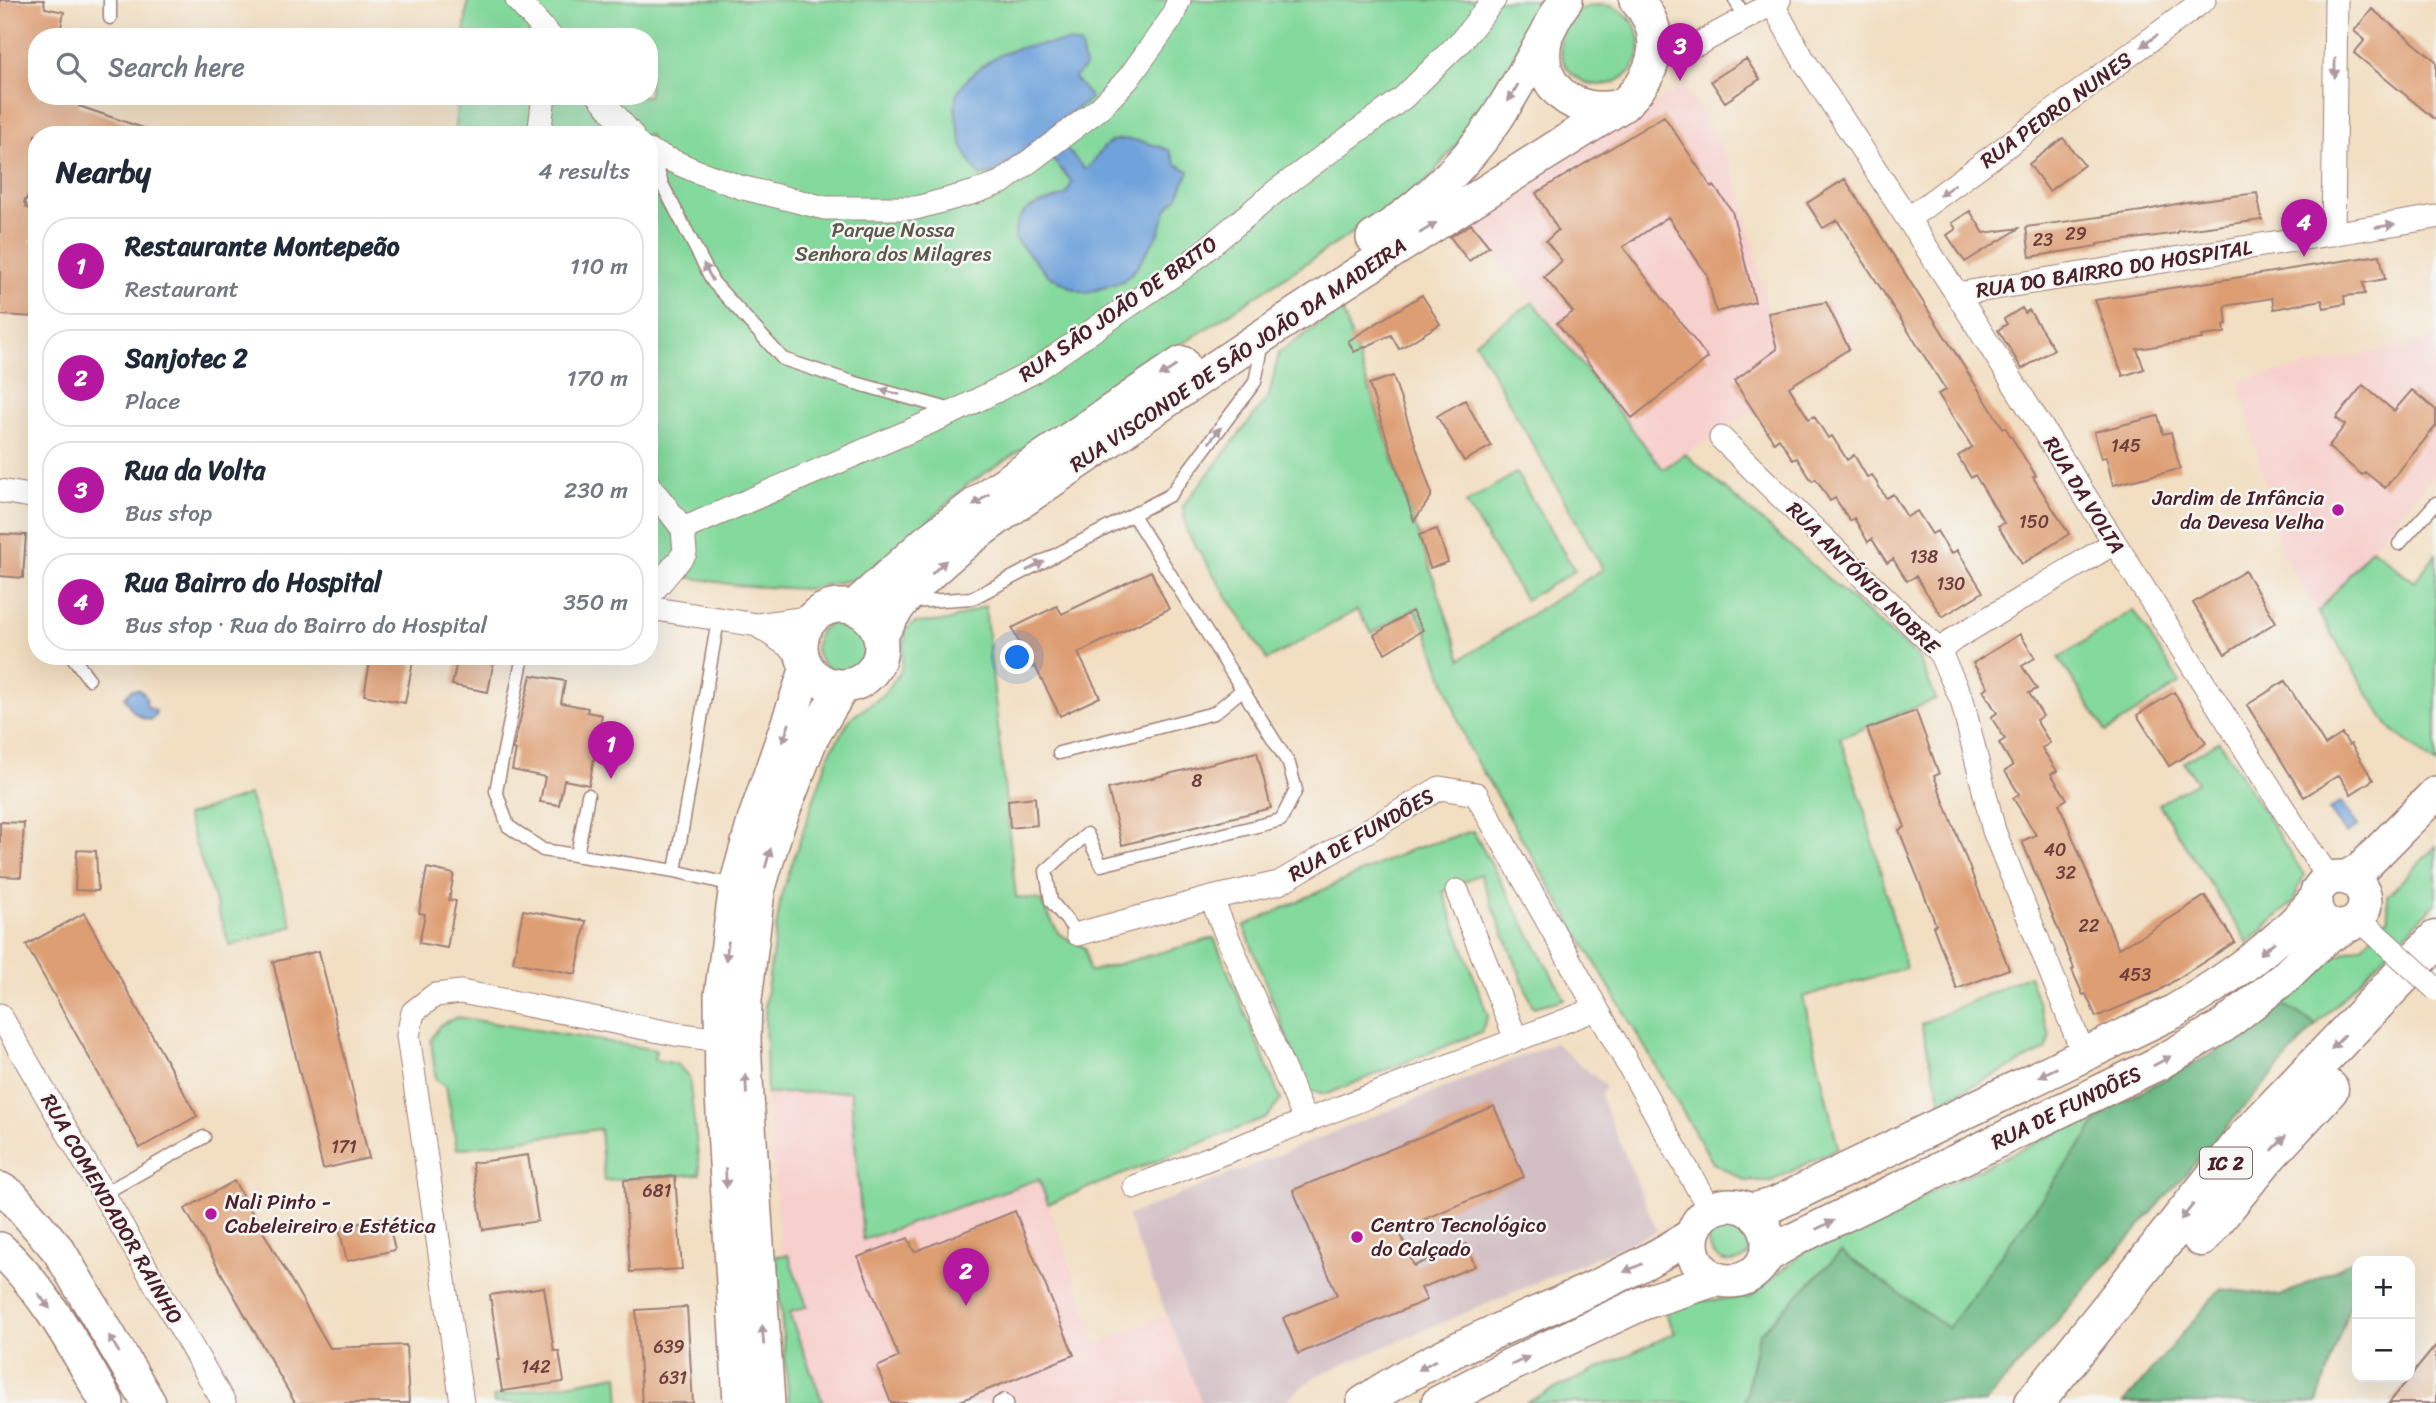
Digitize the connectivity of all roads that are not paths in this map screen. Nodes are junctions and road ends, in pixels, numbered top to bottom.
1 (110, 0) edge
2 (517, 0) edge
3 (1179, 0) edge
4 (1494, 0) edge
5 (1566, 0) edge
6 (1636, 0) edge
7 (2204, 0) edge
8 (2336, 0) edge
9 (1776, 2) edge
10 (1740, 10) edge
11 (110, 18) dead end
12 (543, 28) edge
13 (1547, 33) junction
14 (1655, 47) junction
15 (543, 105) edge
16 (607, 105) edge
17 (1623, 105) junction
18 (540, 126) edge
19 (624, 126) edge
20 (658, 155) edge
21 (658, 172) edge
22 (2436, 218) edge
23 (1908, 219) junction
24 (2333, 234) junction
25 (1957, 294) junction
26 (1264, 335) junction
27 (956, 411) junction
28 (1721, 438) dead end
29 (0, 491) edge
30 (28, 496) edge
31 (658, 497) edge
32 (2436, 503) edge
33 (1133, 514) junction
34 (683, 529) junction
35 (2114, 543) junction
36 (2399, 544) dead end
37 (658, 585) edge
38 (901, 602) junction
39 (853, 608) junction
40 (658, 610) edge
41 (814, 617) junction
42 (718, 620) junction
43 (757, 625) junction
44 (880, 637) junction
45 (1939, 651) junction
46 (804, 661) junction
47 (79, 665) edge
48 (521, 665) edge
49 (89, 679) dead end
50 (843, 686) junction
51 (1242, 690) junction
52 (1059, 753) dead end
53 (2436, 793) edge
54 (588, 795) dead end
55 (2436, 821) edge
56 (576, 855) junction
57 (675, 871) junction
58 (736, 886) junction
59 (1457, 891) dead end
60 (1211, 898) junction
61 (2347, 904) junction
62 (1078, 934) joint
63 (2436, 940) edge
64 (2436, 972) edge
65 (2436, 989) edge
66 (1596, 1009) junction
67 (0, 1015) edge
68 (1516, 1039) junction
69 (720, 1040) junction
70 (2084, 1055) junction
71 (1306, 1122) junction
72 (204, 1137) dead end
73 (1136, 1187) dead end
74 (0, 1189) edge
75 (103, 1194) junction
76 (1750, 1211) junction
77 (1701, 1223) junction
78 (0, 1249) edge
79 (1765, 1258) junction
80 (1717, 1279) junction
81 (107, 1403) edge
82 (149, 1403) edge
83 (223, 1403) edge
84 (462, 1403) edge
85 (740, 1403) edge
86 (768, 1403) edge
87 (999, 1403) edge
88 (1007, 1403) edge
89 (1363, 1403) edge
90 (1438, 1403) edge
91 (2034, 1403) edge
92 (2064, 1403) edge

1 - 11 lane
2 - 12 street
3 - 20 street
4 - 27 street, RUA SÃO JOÃO DE BRITO
5 - 13 main road, RUA VISCONDE DE SÃO JOÃO DA MADEIRA
6 - 14 main road
7 -> 23 street, RUA PEDRO NUNES
8 -> 24 street
9 - 10 street
9 - 23 street, RUA DA VOLTA
10 - 14 street
13 - 17 main road, RUA VISCONDE DE SÃO JOÃO DA MADEIRA
13 -> 39 main road, RUA VISCONDE DE SÃO JOÃO DA MADEIRA
14 - 17 main road, RUA VISCONDE DE SÃO JOÃO DA MADEIRA
15 - 18 street
16 - 19 street
26 -> 17 main road, RUA VISCONDE DE SÃO JOÃO DA MADEIRA
27 -> 21 lane
24 -> 22 street, RUA DO BAIRRO DO HOSPITAL
23 - 25 street, RUA DA VOLTA
24 - 25 street, RUA DO BAIRRO DO HOSPITAL
25 - 35 street, RUA DA VOLTA
33 -> 26 lane
38 -> 26 main road, RUA VISCONDE DE SÃO JOÃO DA MADEIRA
27 - 34 street, RUA SÃO JOÃO DE BRITO
28 - 45 street, RUA ANTÓNIO NOBRE
29 - 30 street
31 - 34 street
32 - 36 lane
38 -> 33 lane
33 - 51 lane
34 - 37 street
35 - 45 street
35 - 61 street, RUA DA VOLTA
38 - 44 main road, RUA VISCONDE DE SÃO JOÃO DA MADEIRA
39 - 41 main road
39 - 44 main road
40 - 42 street
41 - 43 street
41 - 46 main road
42 - 43 street
42 - 57 lane
43 - 46 street
44 - 50 main road, RUA VISCONDE DE SÃO JOÃO DA MADEIRA
45 - 70 street, RUA ANTÓNIO NOBRE
46 - 50 main road
46 -> 58 main road
47 - 49 lane
48 - 56 lane
86 -> 50 main road, RUA VISCONDE DE SÃO JOÃO DA MADEIRA
51 - 52 lane
51 - 62 lane
53 - 61 main road, RUA DE FUNDÕES
54 - 56 lane
55 - 61 main road, RUA DE FUNDÕES
56 - 57 lane
57 - 58 lane
58 -> 69 main road
59 - 68 street
60 - 62 street, RUA DE FUNDÕES
60 - 66 street, RUA DE FUNDÕES
60 - 71 street
61 - 65 street, RUA DA VOLTA, bridge
61 -> 70 main road, RUA DE FUNDÕES
79 -> 61 main road, RUA DE FUNDÕES
63 -> 91 highway, IC 2
92 -> 64 highway, IC 2
66 - 68 street
66 - 77 street, RUA DE FUNDÕES
67 - 75 street, RUA COMENDADOR RAINHO
68 - 71 street
69 - 84 street
69 -> 85 main road
70 -> 76 main road, RUA DE FUNDÕES
71 - 73 street
72 - 75 lane
82 -> 74 main road
75 - 83 street, RUA COMENDADOR RAINHO
76 - 77 main road, RUA DE FUNDÕES
76 - 79 main road
77 - 80 main road, RUA DE FUNDÕES
77 -> 89 main road
78 -> 81 main road
79 - 80 main road, RUA DE FUNDÕES
90 -> 80 main road, RUA DE FUNDÕES
87 - 88 lane

